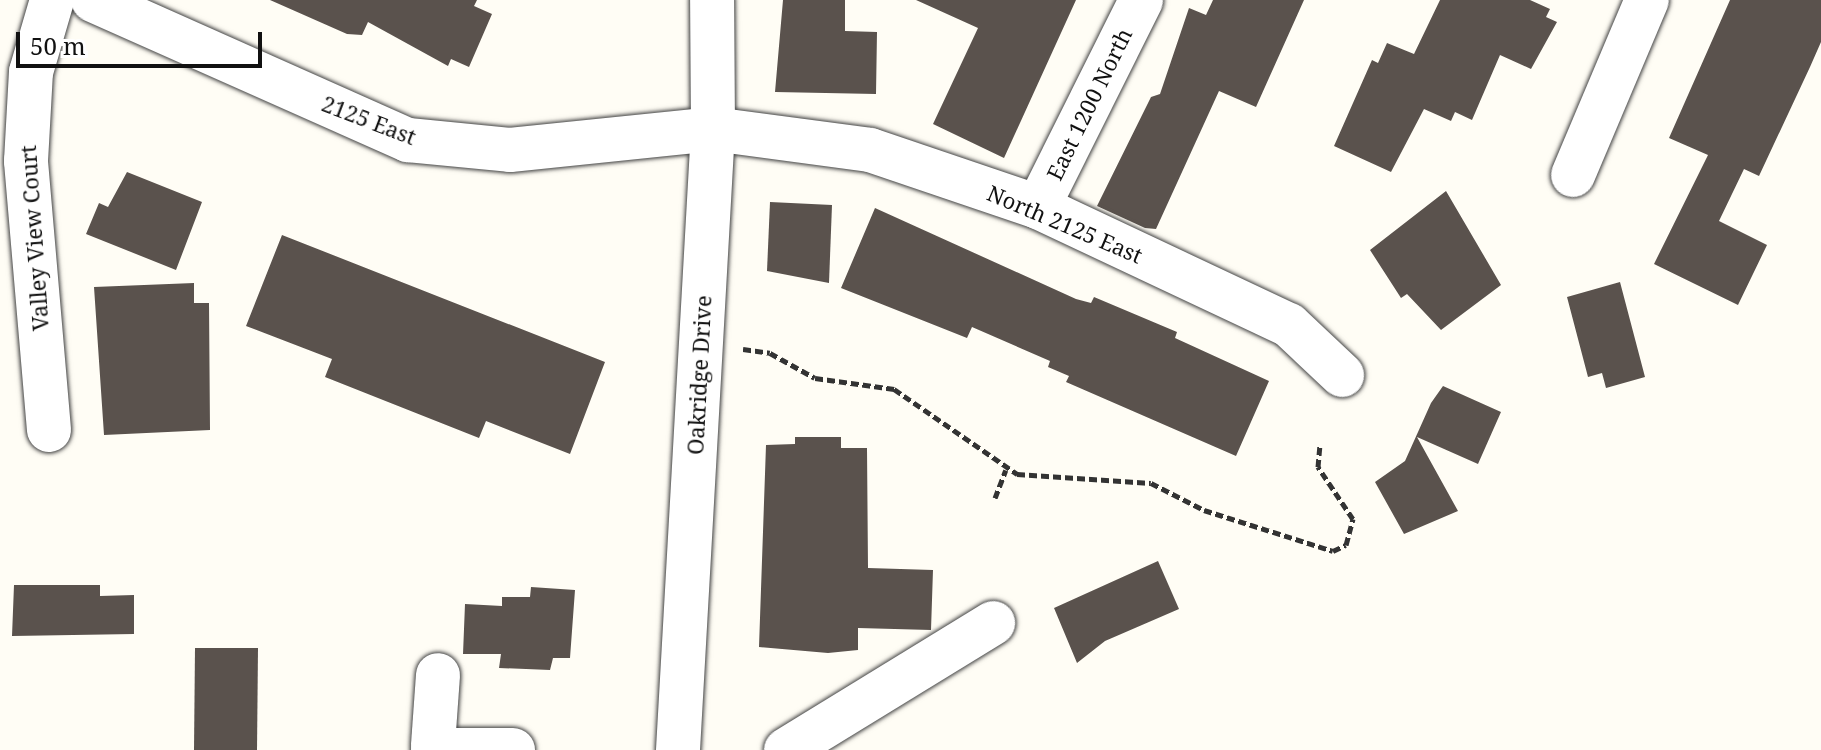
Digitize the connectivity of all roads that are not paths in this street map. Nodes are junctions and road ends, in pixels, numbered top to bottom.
1 (52, 0) edge
2 (93, 0) edge
3 (712, 0) edge
4 (1141, 0) edge
5 (1647, 0) edge
6 (713, 129) junction
7 (1573, 175) dead end
8 (1038, 207) junction
9 (1342, 375) dead end
10 (49, 430) dead end
11 (993, 623) dead end
12 (438, 675) dead end
13 (433, 747) edge
14 (513, 750) edge
15 (678, 750) edge
16 (786, 750) edge

1 - 10 street, Valley View Court
2 - 6 street, 2125 East
3 - 6 street, Oakridge Drive
4 - 8 street, East 1200 North
5 - 7 street
6 - 8 street, North 2125 East
6 - 15 street, Oakridge Drive
8 - 9 street, North 2125 East
11 - 16 street
12 - 13 street
13 - 14 street

